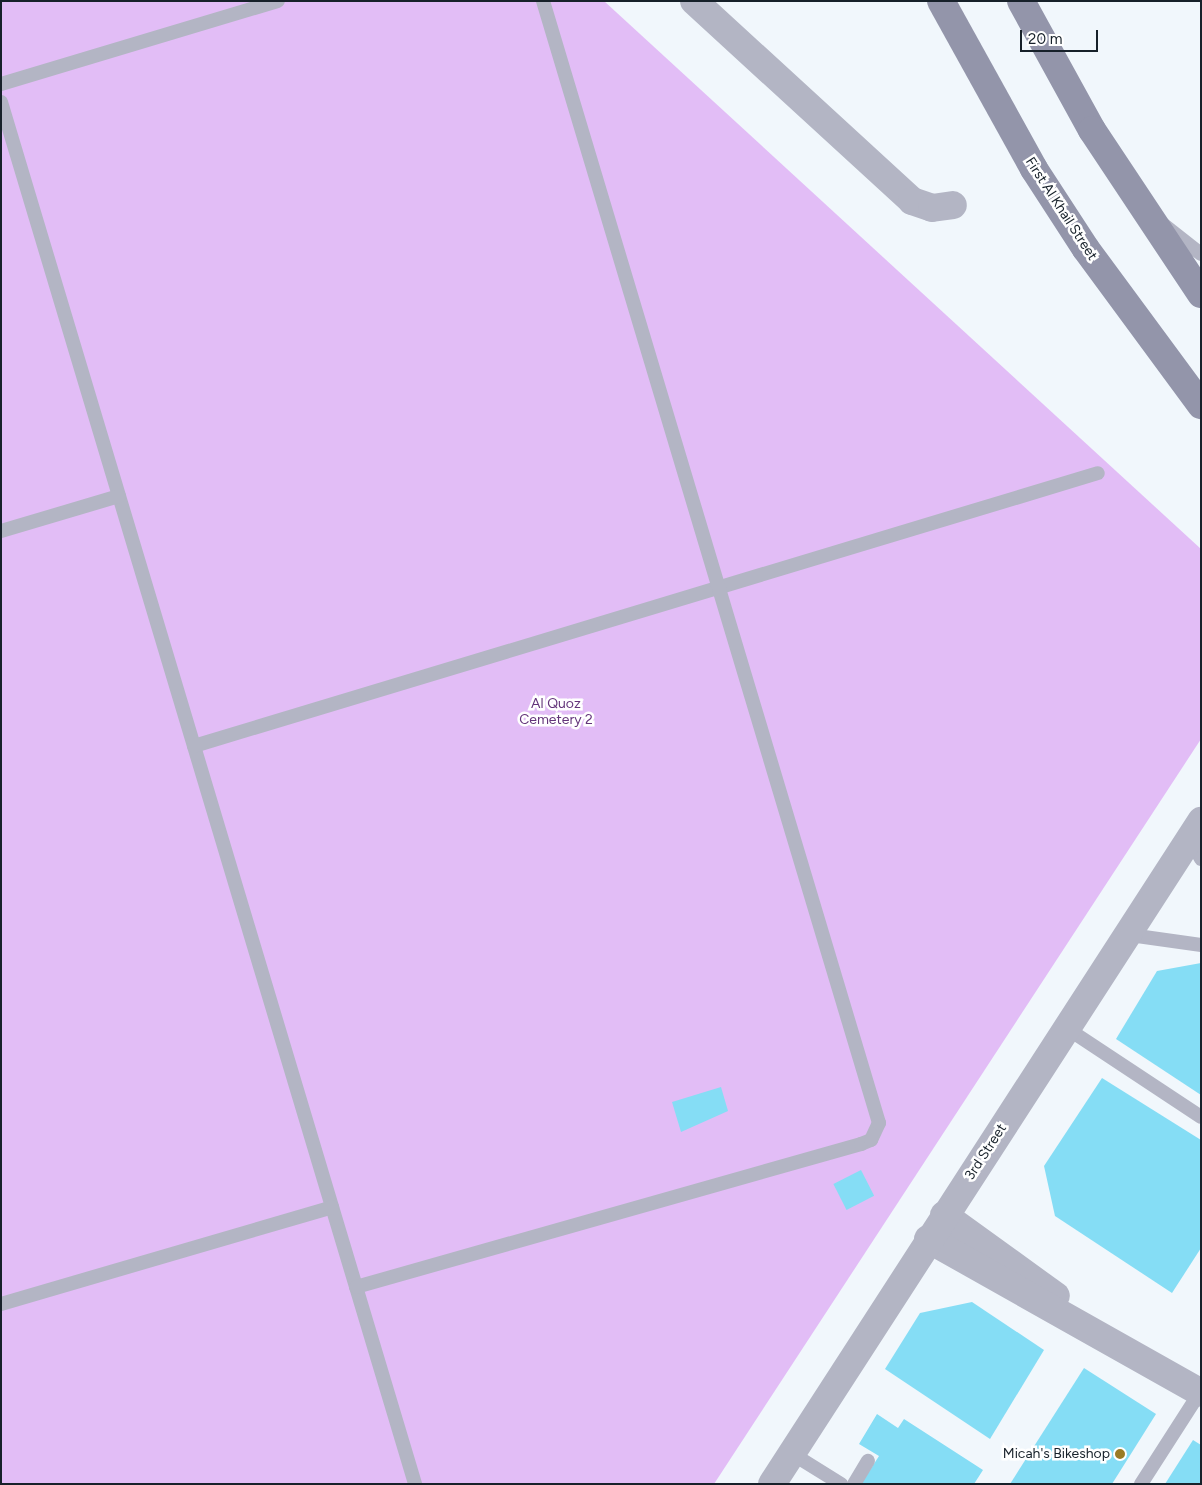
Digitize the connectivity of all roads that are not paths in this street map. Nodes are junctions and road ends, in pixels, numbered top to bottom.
1 (278, 1) edge
2 (543, 1) edge
3 (694, 1) edge
4 (941, 1) edge
5 (1021, 1) edge
6 (1, 84) edge
7 (1, 102) edge
8 (953, 205) dead end
9 (1144, 212) junction
10 (1201, 254) edge
11 (1201, 294) edge
12 (1201, 405) edge
13 (1098, 473) dead end
14 (119, 496) junction
15 (1, 531) edge
16 (721, 587) junction
17 (194, 746) junction
18 (1197, 839) edge
19 (1130, 935) junction
20 (1201, 945) edge
21 (1068, 1029) junction
22 (1201, 1117) edge
23 (332, 1207) junction
24 (944, 1215) junction
25 (928, 1239) junction
26 (356, 1287) junction
27 (1, 1304) edge
28 (1106, 1338) junction
29 (1200, 1392) edge
30 (791, 1454) junction
31 (868, 1461) dead end
32 (779, 1481) edge
33 (415, 1484) edge
34 (841, 1484) edge
35 (854, 1484) edge
36 (1141, 1484) edge

1 - 6 lane
2 - 16 lane
3 - 8 street
4 - 12 main road, First Al Khail Street
5 - 9 main road
7 - 14 lane
9 - 10 lane
9 - 11 main road
13 - 16 lane
14 - 15 lane
14 - 17 lane
16 - 17 lane
16 - 26 lane
17 - 23 lane
18 - 19 street, 3rd Street
19 - 20 lane
19 - 21 street, 3rd Street
21 - 22 lane
21 - 24 street, 3rd Street
23 - 26 lane
23 - 27 lane
24 - 25 street, 3rd Street
24 - 28 street
25 - 28 street
25 - 30 street, 3rd Street
26 - 33 lane
28 - 29 street
29 - 36 lane
30 - 32 street, 3rd Street
30 - 34 lane
31 - 35 lane

